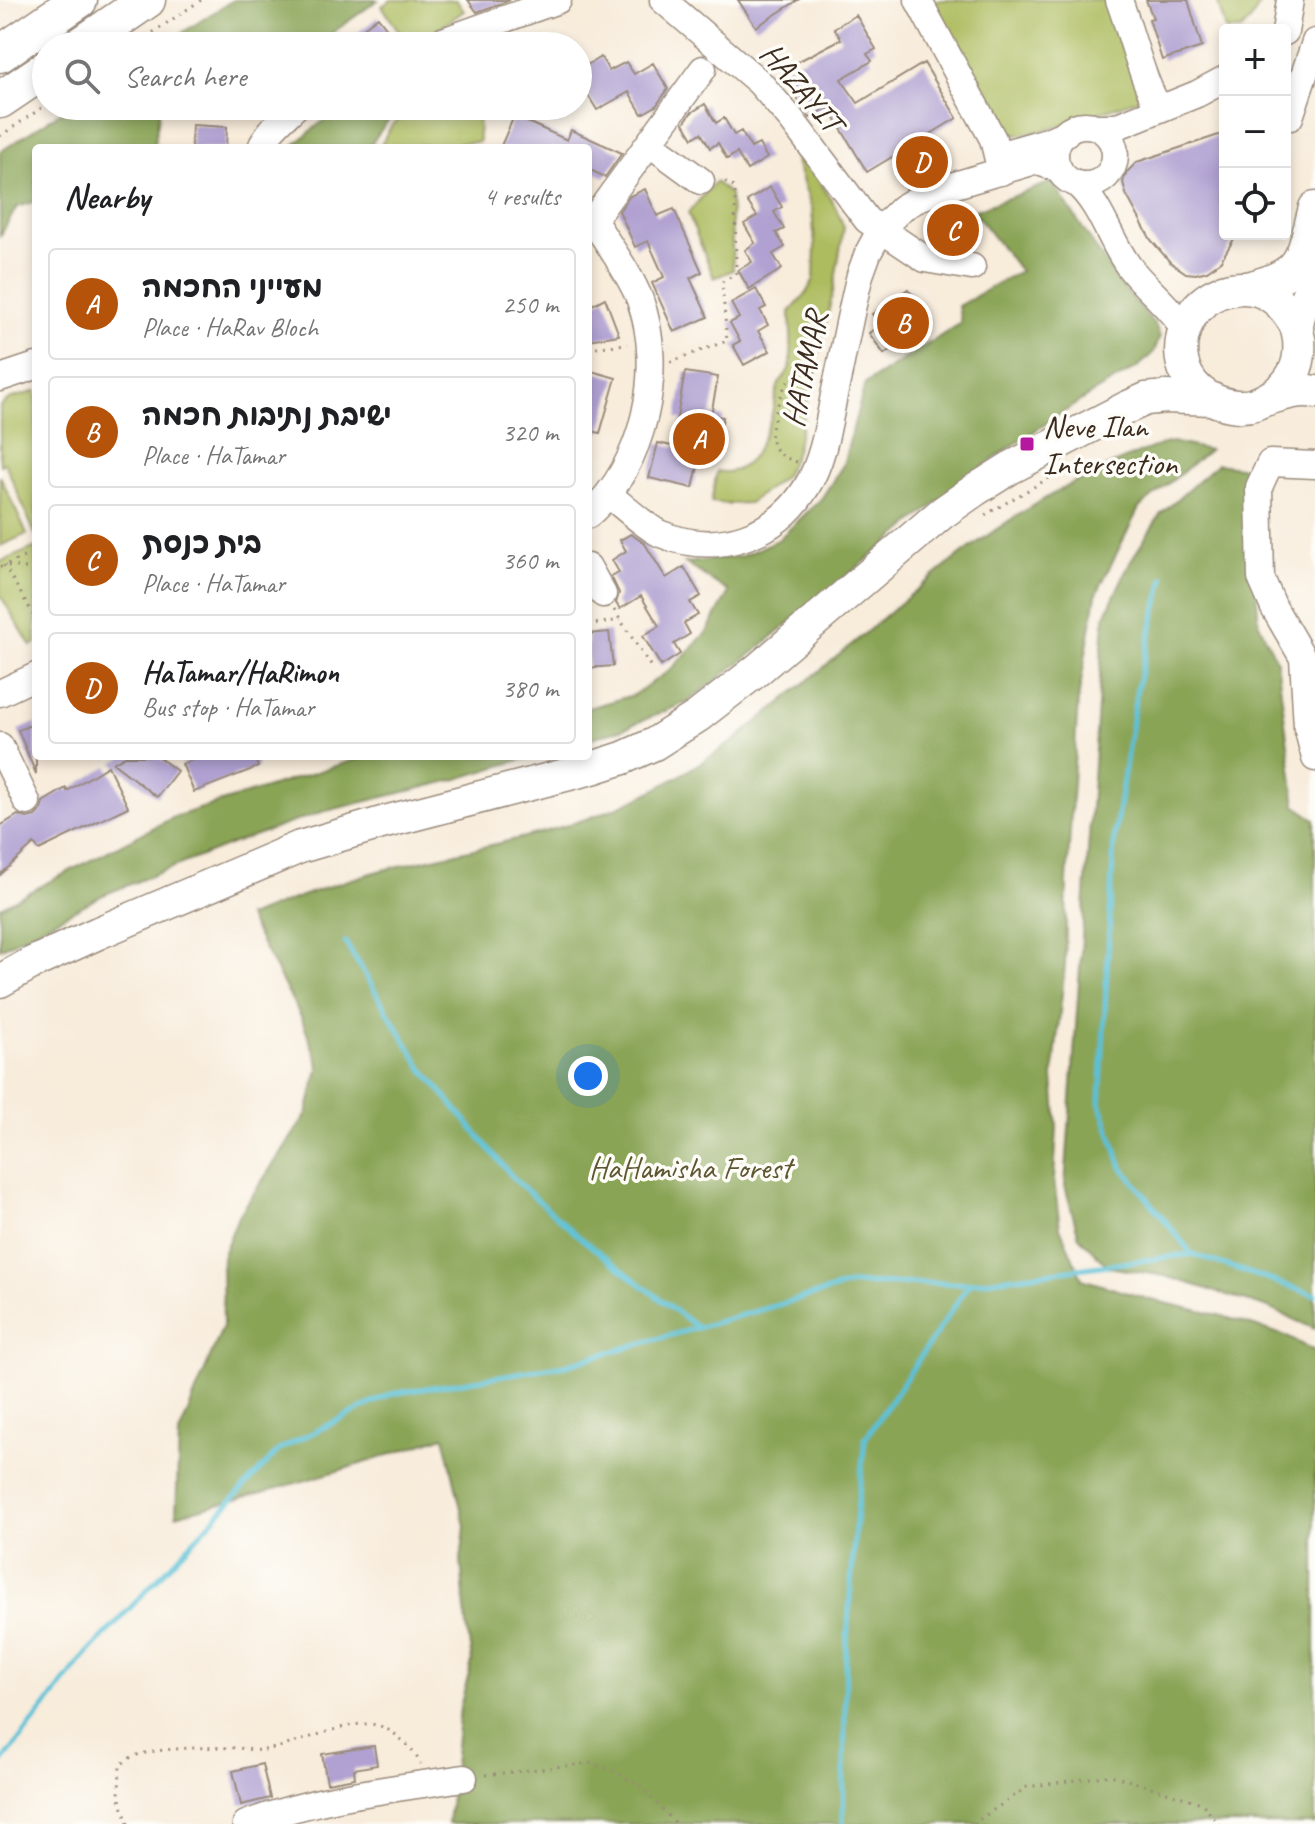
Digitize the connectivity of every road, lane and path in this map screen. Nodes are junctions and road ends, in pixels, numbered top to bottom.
1 (79, 0) edge
2 (147, 0) edge
3 (201, 0) edge
4 (558, 0) edge
5 (663, 0) edge
6 (918, 0) edge
7 (1119, 0) edge
8 (1283, 17) edge
9 (1315, 28) edge
10 (32, 32) edge
11 (32, 32) edge
12 (100, 32) edge
13 (154, 32) edge
14 (468, 32) edge
15 (1315, 42) edge
16 (0, 54) edge
17 (703, 69) dead end
18 (32, 78) edge
19 (1219, 82) edge
20 (0, 100) edge
21 (1219, 101) edge
22 (1159, 109) junction
23 (32, 114) edge
24 (1291, 114) edge
25 (282, 120) edge
26 (1096, 127) junction
27 (1066, 133) junction
28 (0, 136) edge
29 (649, 143) junction
30 (262, 144) edge
31 (999, 163) junction
32 (1113, 165) junction
33 (1068, 177) junction
34 (713, 181) joint
35 (1315, 208) edge
36 (592, 215) edge
37 (592, 221) edge
38 (874, 224) junction
39 (972, 267) dead end
40 (1315, 281) edge
41 (1247, 288) junction
42 (1207, 298) junction
43 (1298, 335) junction
44 (1182, 336) junction
45 (650, 341) junction
46 (592, 348) edge
47 (32, 367) edge
48 (651, 369) junction
49 (1315, 369) edge
50 (822, 372) junction
51 (0, 378) edge
52 (1315, 392) edge
53 (1211, 399) junction
54 (1268, 399) junction
55 (1128, 407) junction
56 (800, 463) junction
57 (1071, 465) dead end
58 (1315, 465) edge
59 (617, 480) junction
60 (592, 512) edge
61 (979, 518) dead end
62 (32, 554) edge
63 (2, 566) edge
64 (32, 569) edge
65 (592, 574) edge
66 (603, 594) joint
67 (32, 613) edge
68 (620, 620) junction
69 (592, 624) edge
70 (653, 670) dead end
71 (32, 678) edge
72 (0, 693) edge
73 (0, 746) edge
74 (1315, 758) edge
75 (27, 802) dead end
76 (0, 981) edge
77 (464, 1778) joint
78 (432, 1782) junction
79 (128, 1824) edge
80 (246, 1824) edge
81 (676, 1824) edge
82 (973, 1824) edge
83 (1219, 1824) edge

1 - 10 highway
2 - 12 highway
3 - 13 path
4 - 14 street
5 - 38 street, HAZAYIT
6 - 31 street
7 - 22 street
8 - 9 street
11 - 16 highway
15 - 24 street
17 - 29 street
18 - 20 highway
19 - 22 street
21 - 32 street
22 - 26 street
23 - 28 path
25 - 30 street
26 - 27 street
26 - 32 street
27 - 31 street, HATAMAR
27 - 33 street
29 - 34 street
29 - 36 street
31 - 33 street, HATAMAR
31 - 38 street, HATAMAR
32 - 33 street
32 - 42 street
33 - 44 street
34 - 48 path
35 - 41 main road
37 - 45 street
38 - 39 street, HAZAYIT
38 - 50 street, HATAMAR
38 - 59 street, HATAMAR
40 - 43 main road
41 - 42 main road
41 - 43 main road
42 - 44 main road
43 - 49 main road
43 - 54 main road
44 - 53 main road
44 - 55 main road
45 - 46 path
45 - 48 street
47 - 51 street
48 - 59 street
50 - 56 street, HATAMAR
50 - 56 path
52 - 54 main road
53 - 54 main road
53 - 55 main road
55 - 76 main road
56 - 59 street, HATAMAR
57 - 61 path
58 - 74 street
59 - 60 street
62 - 63 path
63 - 64 path
63 - 67 path
65 - 66 street
66 - 68 path
68 - 69 path
68 - 70 path
71 - 72 street
73 - 75 street
77 - 78 street
77 - 81 path
78 - 79 path
78 - 80 street
82 - 83 path

